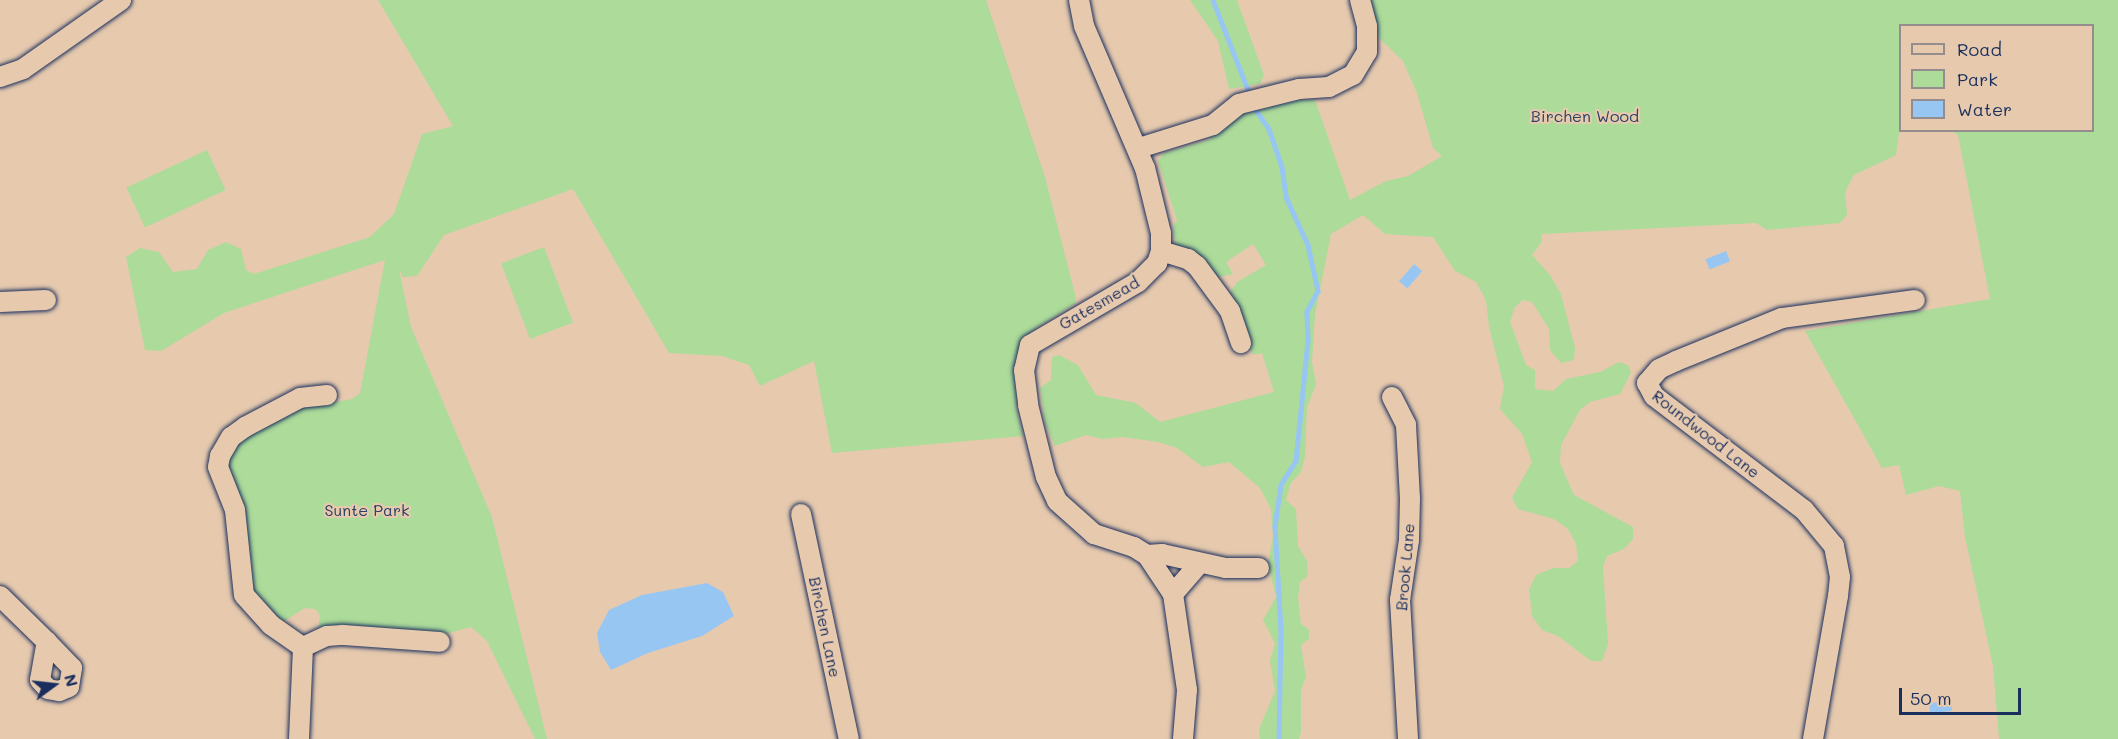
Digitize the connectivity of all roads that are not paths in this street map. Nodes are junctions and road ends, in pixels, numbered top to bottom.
1 (121, 0) edge
2 (1079, 0) edge
3 (1360, 0) edge
4 (0, 77) edge
5 (1139, 148) junction
6 (1161, 251) junction
7 (46, 300) dead end
8 (1916, 300) dead end
9 (0, 302) edge
10 (1241, 343) dead end
11 (327, 395) dead end
12 (1392, 397) dead end
13 (801, 514) dead end
14 (1147, 555) junction
15 (1199, 564) junction
16 (1259, 568) dead end
17 (1173, 594) junction
18 (0, 596) edge
19 (47, 642) dead end
20 (440, 642) dead end
21 (303, 646) junction
22 (299, 733) edge
23 (849, 739) edge
24 (1183, 739) edge
25 (1408, 739) edge
26 (1813, 739) edge

1 - 4 street
2 - 5 street
3 - 5 street
5 - 6 street
6 - 10 street
6 - 14 street, Gatesmead
7 - 9 street
8 - 26 street, Roundwood Lane
11 - 21 street
12 - 25 street, Brook Lane
13 - 23 street, Birchen Lane
14 - 15 street, Gatesmead
14 - 17 street
15 - 16 street, Gatesmead
15 - 17 street
17 - 24 street
18 - 19 street
20 - 21 street
21 - 22 street

